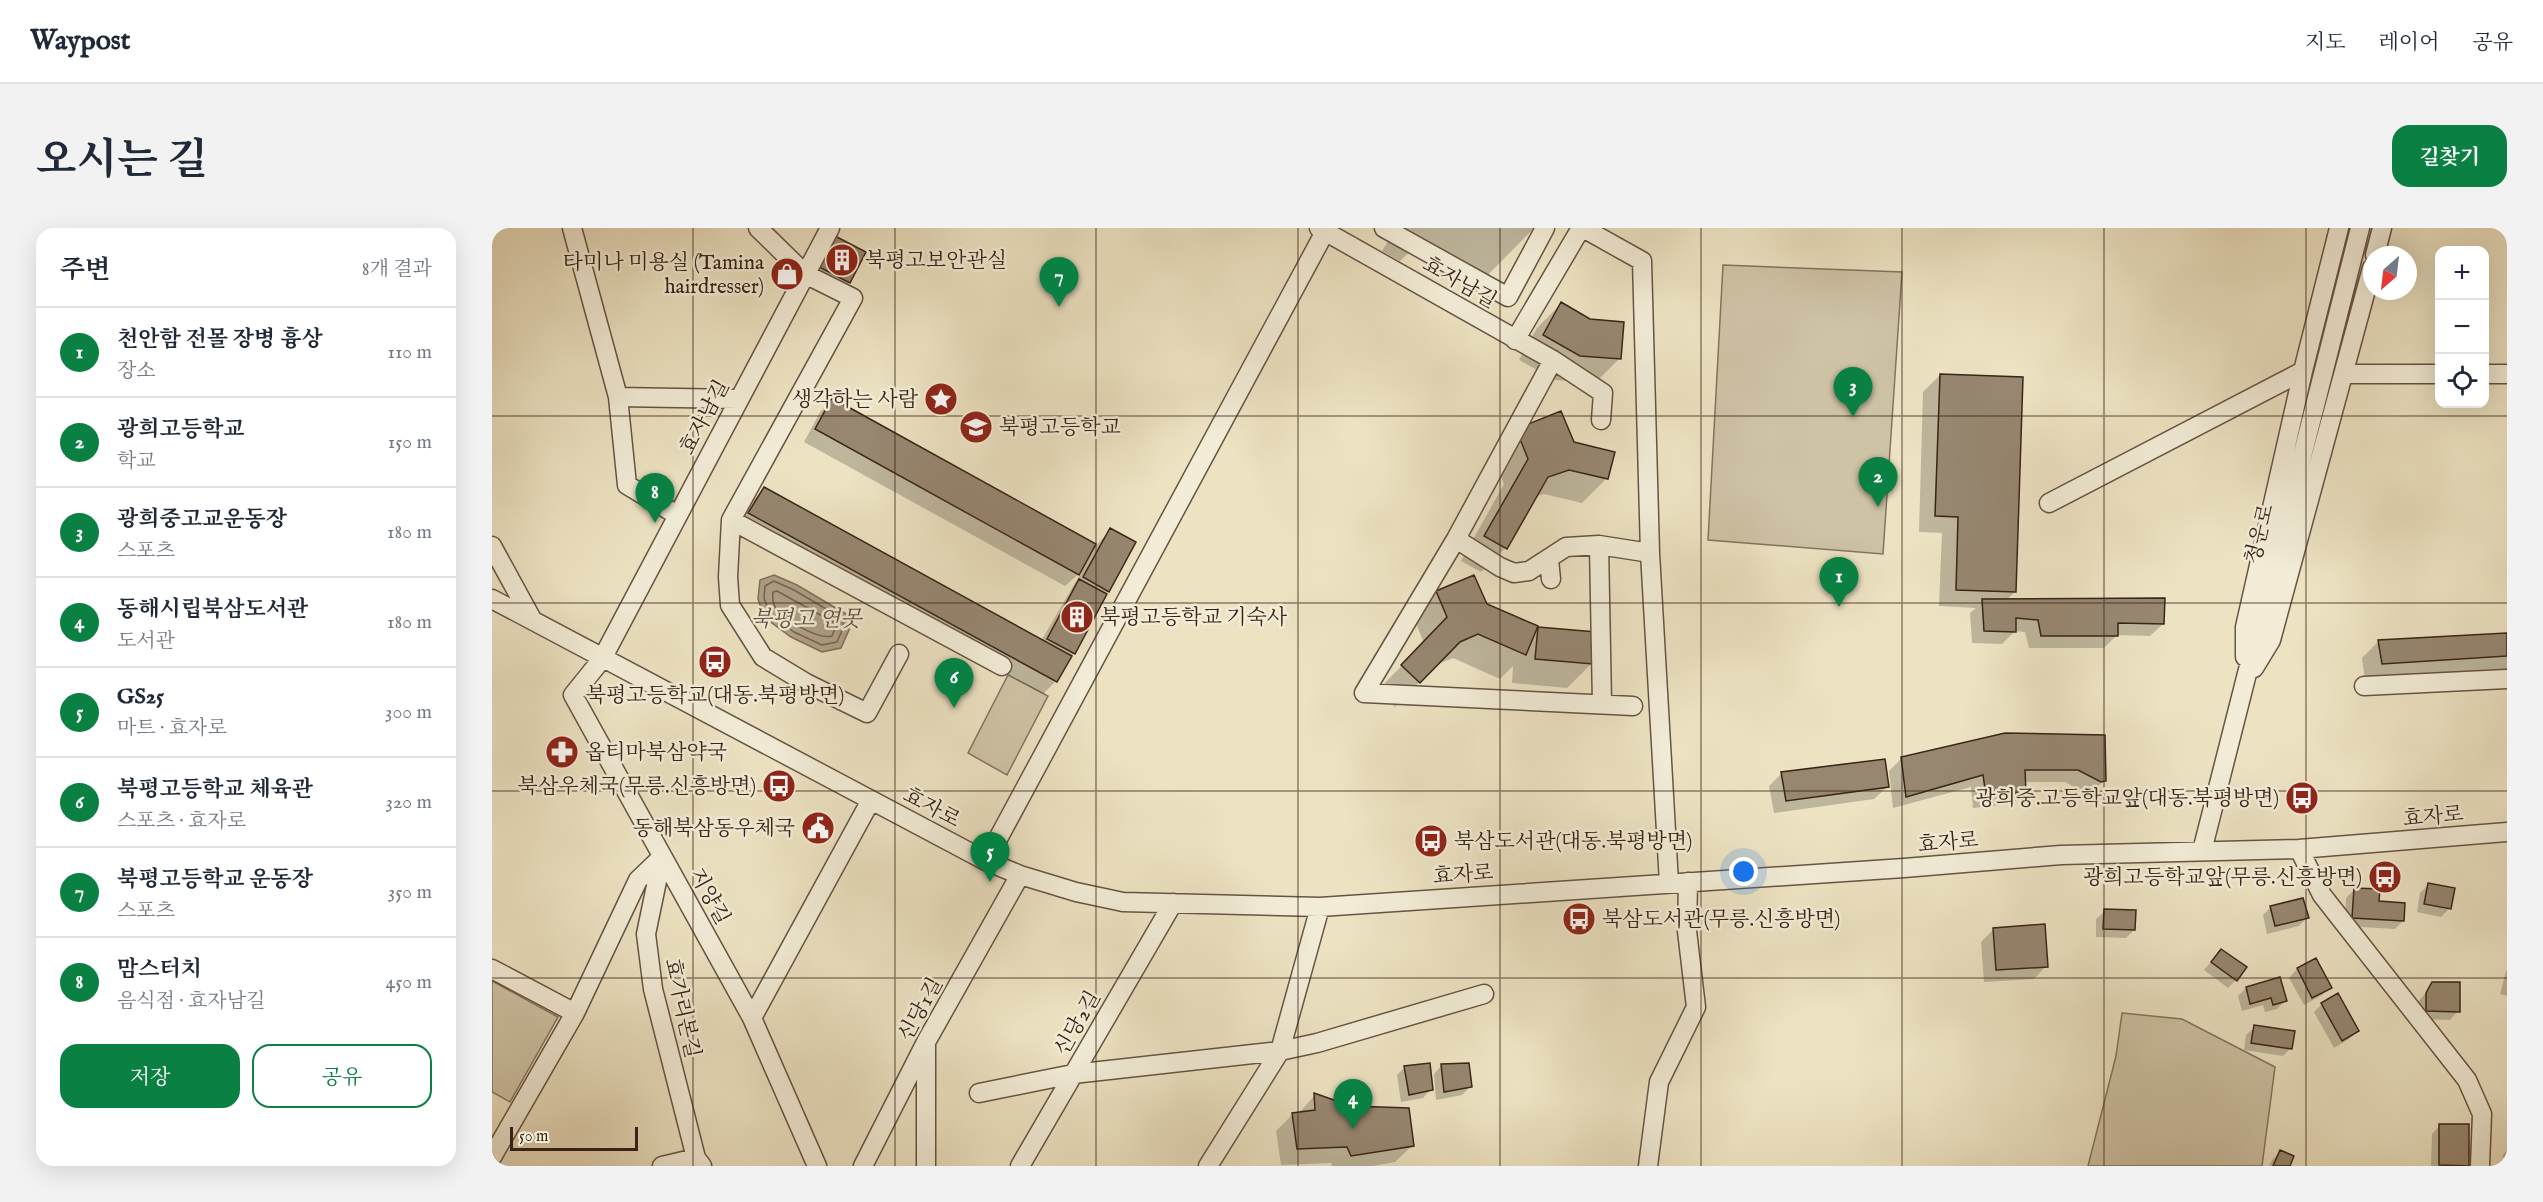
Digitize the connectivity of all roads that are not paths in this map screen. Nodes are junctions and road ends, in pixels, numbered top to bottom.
1 (572, 228) edge
2 (758, 228) edge
3 (830, 228) edge
4 (1384, 228) edge
5 (1545, 228) edge
6 (1582, 228) edge
7 (2339, 228) edge
8 (2360, 228) edge
9 (2382, 228) edge
10 (1324, 229) edge
11 (2377, 246) edge
12 (805, 274) junction
13 (2364, 300) edge
14 (1515, 340) junction
15 (1553, 360) junction
16 (2303, 371) junction
17 (2345, 374) junction
18 (2435, 374) edge
19 (2489, 374) edge
20 (2507, 374) edge
21 (618, 397) junction
22 (738, 399) junction
23 (1601, 420) dead end
24 (2049, 503) dead end
25 (677, 515) junction
26 (731, 520) junction
27 (1456, 539) junction
28 (1599, 545) junction
29 (492, 546) edge
30 (1650, 553) junction
31 (492, 599) edge
32 (533, 621) junction
33 (898, 654) dead end
34 (602, 659) junction
35 (1002, 666) dead end
36 (2507, 678) edge
37 (2245, 682) junction
38 (2364, 686) dead end
39 (1602, 704) junction
40 (1633, 706) dead end
41 (871, 800) junction
42 (2507, 832) edge
43 (2299, 849) junction
44 (2202, 851) junction
45 (662, 857) junction
46 (986, 861) junction
47 (1020, 875) junction
48 (1688, 882) junction
49 (1669, 883) junction
50 (1173, 903) junction
51 (1320, 907) junction
52 (492, 969) edge
53 (1484, 994) dead end
54 (575, 1013) junction
55 (752, 1018) junction
56 (926, 1042) junction
57 (1280, 1051) junction
58 (1073, 1074) junction
59 (979, 1093) dead end
60 (492, 1157) edge
61 (699, 1162) edge
62 (662, 1166) edge
63 (817, 1166) edge
64 (863, 1166) edge
65 (926, 1166) edge
66 (1020, 1166) edge
67 (1208, 1166) edge
68 (1648, 1166) edge
69 (2480, 1166) edge

1 - 21 street
2 - 12 street
3 - 12 street, 효자남길
4 - 5 street
6 - 14 street
6 - 30 street
7 - 16 street
8 - 37 street, 청운로
9 - 11 street
10 - 14 street, 효자남길
10 - 46 street
12 - 22 street, 효자남길
12 - 26 street
13 - 17 street
14 - 15 street, 효자남길
15 - 23 street, 효자남길
15 - 27 street
16 - 24 street
16 - 37 street
17 - 18 street
17 - 37 street
19 - 20 street
21 - 22 street
21 - 25 street
22 - 25 street, 효자남길
25 - 34 street, 효자남길
26 - 33 street
26 - 35 street
27 - 28 street
27 - 39 street
28 - 30 street
28 - 39 street
29 - 32 street
30 - 49 street
31 - 32 street, 효자로
32 - 34 street, 효자로
34 - 41 street, 효자로
34 - 45 street, 지양길
36 - 38 street
37 - 44 street, 청운로
39 - 40 street
41 - 46 street, 효자로
41 - 55 street
42 - 43 street, 효자로
43 - 44 street, 효자로
43 - 69 street
44 - 48 street, 효자로
45 - 54 street
45 - 55 street, 지양길
45 - 61 street, 효가리본길
46 - 47 street, 효자로
47 - 50 street, 효자로
47 - 56 street, 신당1길
48 - 49 street, 효자로
48 - 68 street
49 - 51 street, 효자로
50 - 51 street, 효자로
50 - 58 street, 신당2길
51 - 57 street
52 - 54 street
53 - 57 street
54 - 60 street
55 - 63 street, 지양길
56 - 64 street, 신당1길
56 - 65 street
57 - 58 street
57 - 67 street
58 - 59 street
58 - 66 street, 신당2길
61 - 62 street

